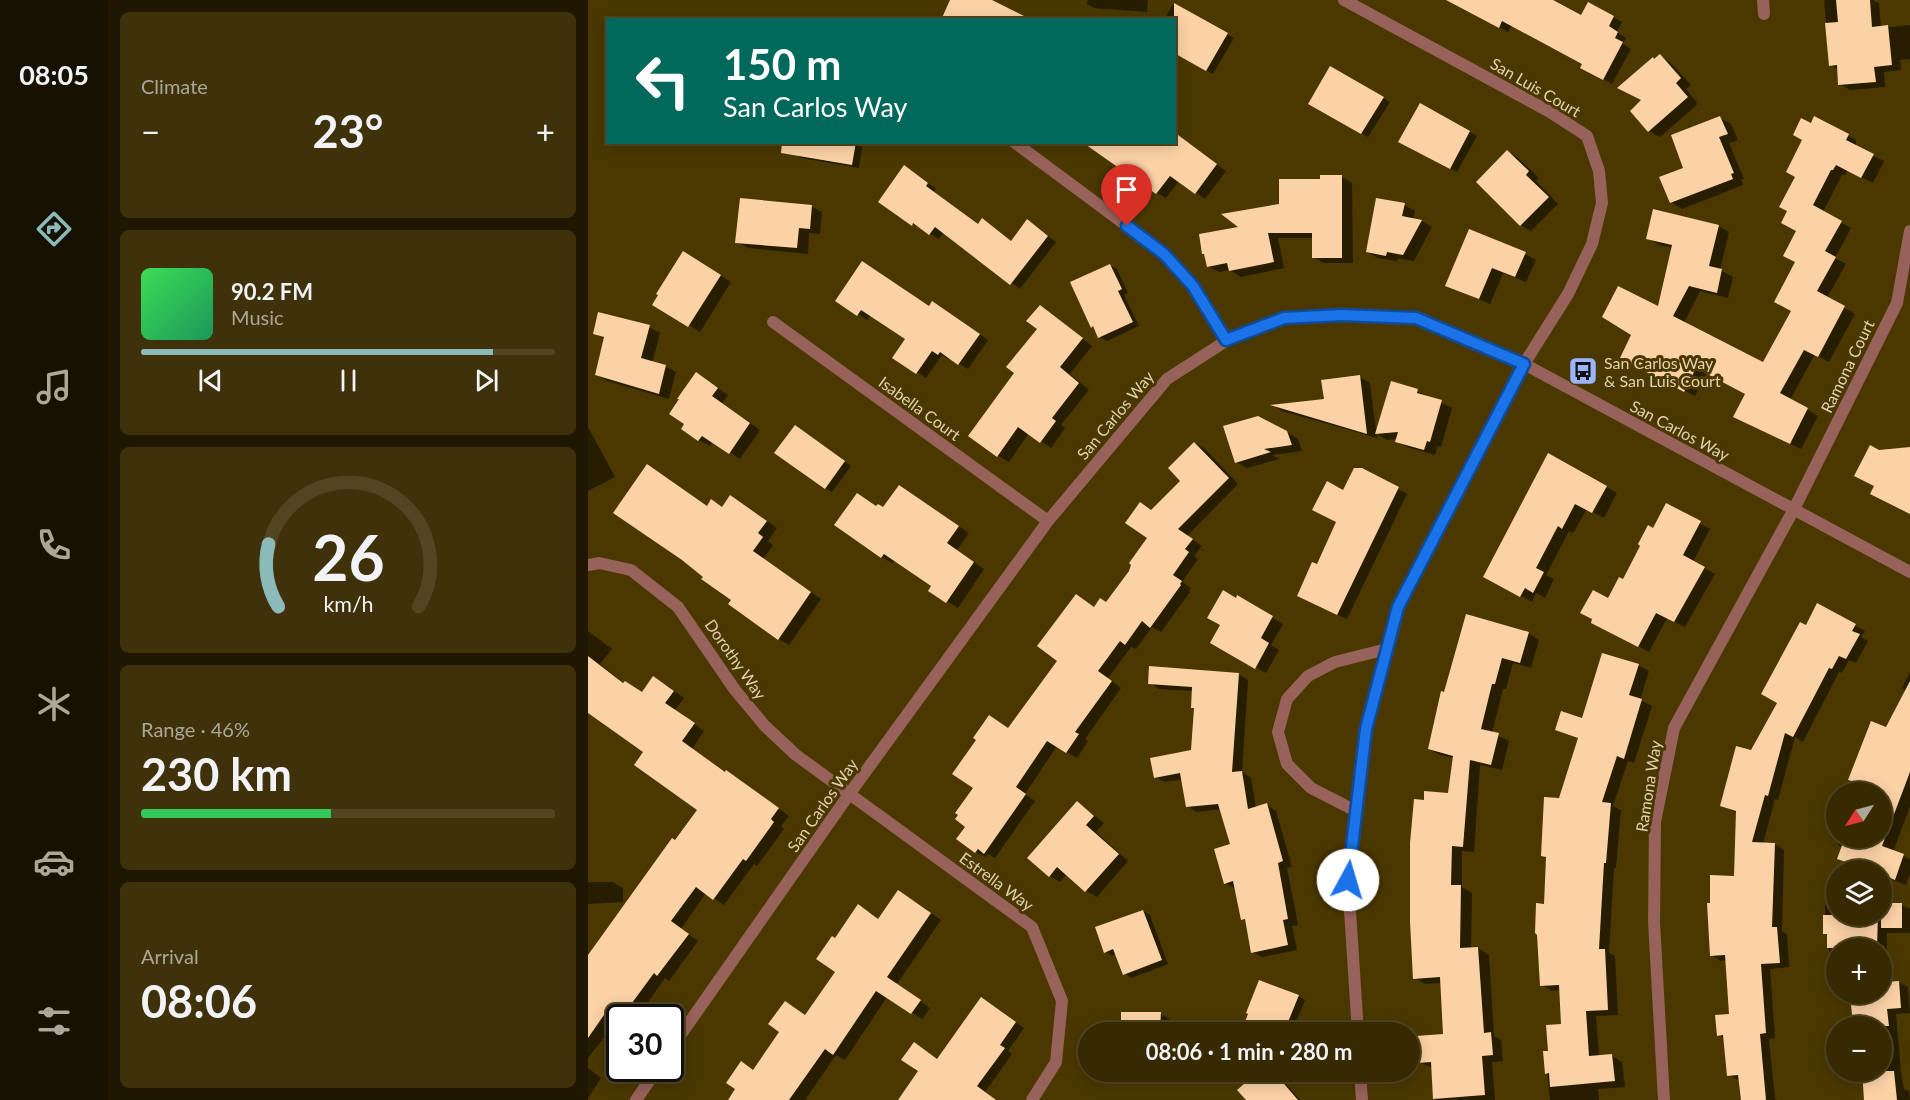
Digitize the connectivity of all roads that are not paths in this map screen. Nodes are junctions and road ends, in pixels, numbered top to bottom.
1 (1344, 0) edge
2 (1763, 0) edge
3 (1764, 14) dead end
4 (1017, 144) edge
5 (1910, 231) edge
6 (773, 321) dead end
7 (1226, 340) junction
8 (1524, 364) junction
9 (1794, 509) junction
10 (1048, 521) junction
11 (588, 565) edge
12 (1910, 572) edge
13 (1387, 649) junction
14 (850, 793) junction
15 (1356, 811) junction
16 (1357, 1022) edge
17 (684, 1030) edge
18 (648, 1082) edge
19 (1361, 1082) edge
20 (636, 1100) edge
21 (1032, 1100) edge
22 (1362, 1100) edge
23 (1664, 1100) edge

1 - 8 street, San Luis Court
2 - 3 street
4 - 7 street
5 - 9 street, Ramona Court
6 - 10 street, Isabella Court
7 - 8 street, San Carlos Way
7 - 10 street, San Carlos Way
8 - 9 street, San Carlos Way
8 - 13 street, San Luis Court
9 - 12 street, San Carlos Way
9 - 23 street, Ramona Way
10 - 14 street, San Carlos Way
11 - 14 street, Dorothy Way
13 - 15 street, San Luis Court
13 - 15 street
14 - 17 street, San Carlos Way
14 - 21 street, Estrella Way
15 - 16 street, San Luis Court
18 - 20 street
19 - 22 street

